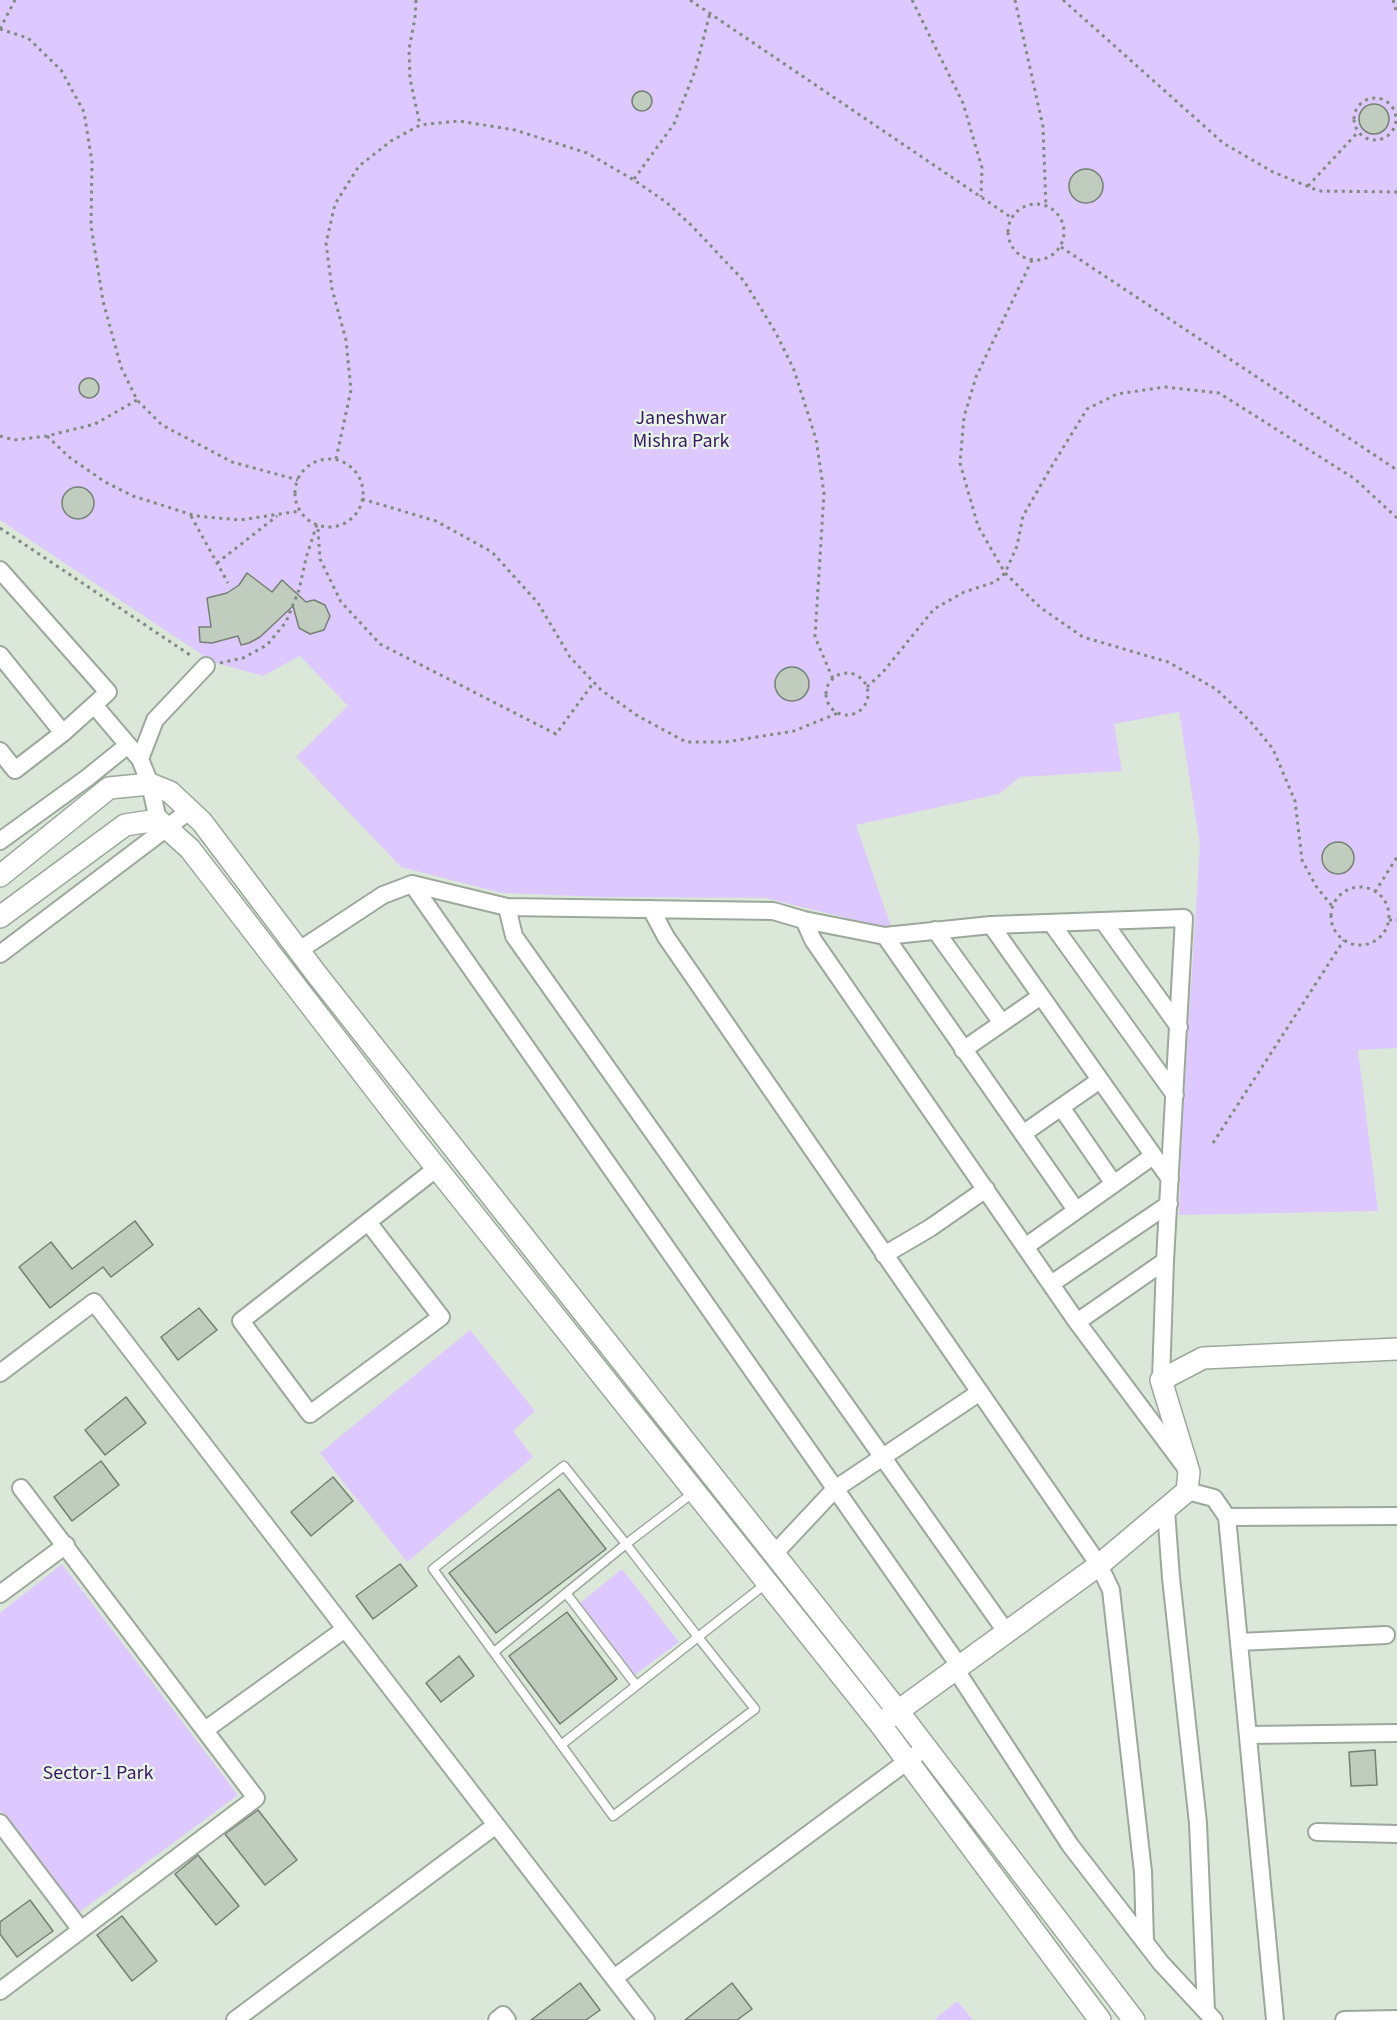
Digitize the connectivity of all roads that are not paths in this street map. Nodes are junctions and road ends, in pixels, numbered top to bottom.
1 (0, 570) edge
2 (0, 655) edge
3 (206, 666) road end
4 (94, 705) junction
5 (63, 733) junction
6 (128, 745) junction
7 (0, 751) edge
8 (140, 759) junction
9 (150, 784) junction
10 (189, 811) junction
11 (162, 824) junction
12 (0, 841) edge
13 (0, 876) edge
14 (412, 884) junction
15 (507, 907) junction
16 (651, 909) junction
17 (0, 917) edge
18 (804, 920) junction
19 (1103, 921) junction
20 (1052, 924) junction
21 (991, 925) junction
22 (935, 930) junction
23 (885, 936) junction
24 (298, 951) junction
25 (0, 954) edge
26 (1041, 996) junction
27 (1002, 1023) junction
28 (1179, 1027) junction
29 (963, 1050) junction
30 (1100, 1080) junction
31 (1175, 1095) junction
32 (1061, 1107) junction
33 (1024, 1133) junction
34 (1153, 1156) junction
35 (437, 1168) junction
36 (1170, 1179) junction
37 (1114, 1184) junction
38 (986, 1189) junction
39 (1168, 1204) junction
40 (1076, 1210) junction
41 (368, 1222) junction
42 (1025, 1247) junction
43 (884, 1256) junction
44 (1165, 1261) junction
45 (1052, 1284) junction
46 (1077, 1322) junction
47 (1397, 1349) edge
48 (0, 1373) edge
49 (1161, 1380) junction
50 (980, 1392) junction
51 (883, 1457) junction
52 (1188, 1481) junction
53 (21, 1488) dead end
54 (835, 1489) junction
55 (694, 1491) junction
56 (1166, 1510) junction
57 (1227, 1516) junction
58 (1397, 1516) edge
59 (626, 1544) junction
60 (66, 1545) junction
61 (774, 1554) junction
62 (1099, 1565) junction
63 (768, 1582) junction
64 (566, 1593) junction
65 (0, 1594) edge
66 (345, 1629) junction
67 (1007, 1633) junction
68 (1386, 1635) dead end
69 (698, 1637) junction
70 (1239, 1642) junction
71 (494, 1653) junction
72 (958, 1668) junction
73 (636, 1685) junction
74 (898, 1711) junction
75 (880, 1724) junction
76 (205, 1730) junction
77 (1397, 1733) edge
78 (1248, 1735) junction
79 (561, 1745) junction
80 (926, 1747) junction
81 (908, 1760) junction
82 (0, 1823) edge
83 (496, 1825) junction
84 (1317, 1832) dead end
85 (1397, 1833) edge
86 (81, 1930) junction
87 (1145, 1942) junction
88 (614, 1978) junction
89 (0, 1990) edge
90 (1210, 2015) edge
91 (1397, 2019) edge
92 (235, 2020) edge
93 (497, 2020) edge
94 (507, 2020) edge
95 (646, 2020) edge
96 (1100, 2020) edge
97 (1134, 2020) edge
98 (1275, 2020) edge
99 (1344, 2020) edge

1 - 4 street
2 - 5 street
3 - 8 street
4 - 5 street
4 - 6 street
5 - 7 street
6 - 8 street
6 - 12 street
8 - 9 street
9 - 10 street
9 - 11 street
9 - 13 street
10 - 11 street
10 - 24 street
11 - 17 street
11 - 25 street
11 - 35 street
14 - 15 street
14 - 24 street
14 - 54 street
15 - 16 street
15 - 51 street
16 - 18 street
16 - 43 street
18 - 23 street
18 - 38 street
19 - 20 street
19 - 28 street
19 - 28 street
20 - 21 street
20 - 31 street
21 - 22 street
21 - 26 street
22 - 23 street
22 - 27 street
23 - 29 street
24 - 61 street
26 - 27 street
26 - 30 street
27 - 29 street
28 - 31 street
29 - 33 street
30 - 32 street
30 - 34 street
31 - 36 street
32 - 33 street
32 - 37 street
33 - 40 street
34 - 36 street
34 - 37 street
35 - 41 street
35 - 55 street
36 - 39 street
37 - 40 street
38 - 42 street
38 - 43 street
39 - 44 street
39 - 45 street
40 - 42 street
41 - 41 street
42 - 45 street
43 - 50 street
44 - 46 street
44 - 49 street
45 - 46 street
46 - 52 street
47 - 49 street
48 - 66 street
49 - 52 street
50 - 51 street
50 - 62 street
51 - 54 street
51 - 67 street
52 - 56 street
52 - 57 street
53 - 60 street
54 - 61 street
54 - 72 street
55 - 59 lane
55 - 63 street
56 - 62 street
56 - 90 street
57 - 58 street
57 - 70 street
59 - 64 lane
59 - 69 lane
59 - 71 lane
60 - 65 street
60 - 76 street
61 - 74 street
62 - 67 street
62 - 87 street
63 - 69 lane
63 - 75 street
64 - 71 lane
64 - 73 lane
66 - 76 street
66 - 83 street
67 - 72 street
68 - 70 street
69 - 73 lane
69 - 79 lane
70 - 78 street
71 - 79 lane
72 - 74 street
72 - 87 street
73 - 79 lane
74 - 75 street
74 - 80 street
75 - 81 street
76 - 86 street
77 - 78 street
78 - 98 street
80 - 81 street
80 - 97 street
81 - 88 street
81 - 96 street
82 - 86 street
83 - 88 street
83 - 92 street
84 - 85 street
86 - 89 street
87 - 90 street
88 - 95 street
91 - 99 street
93 - 94 street

